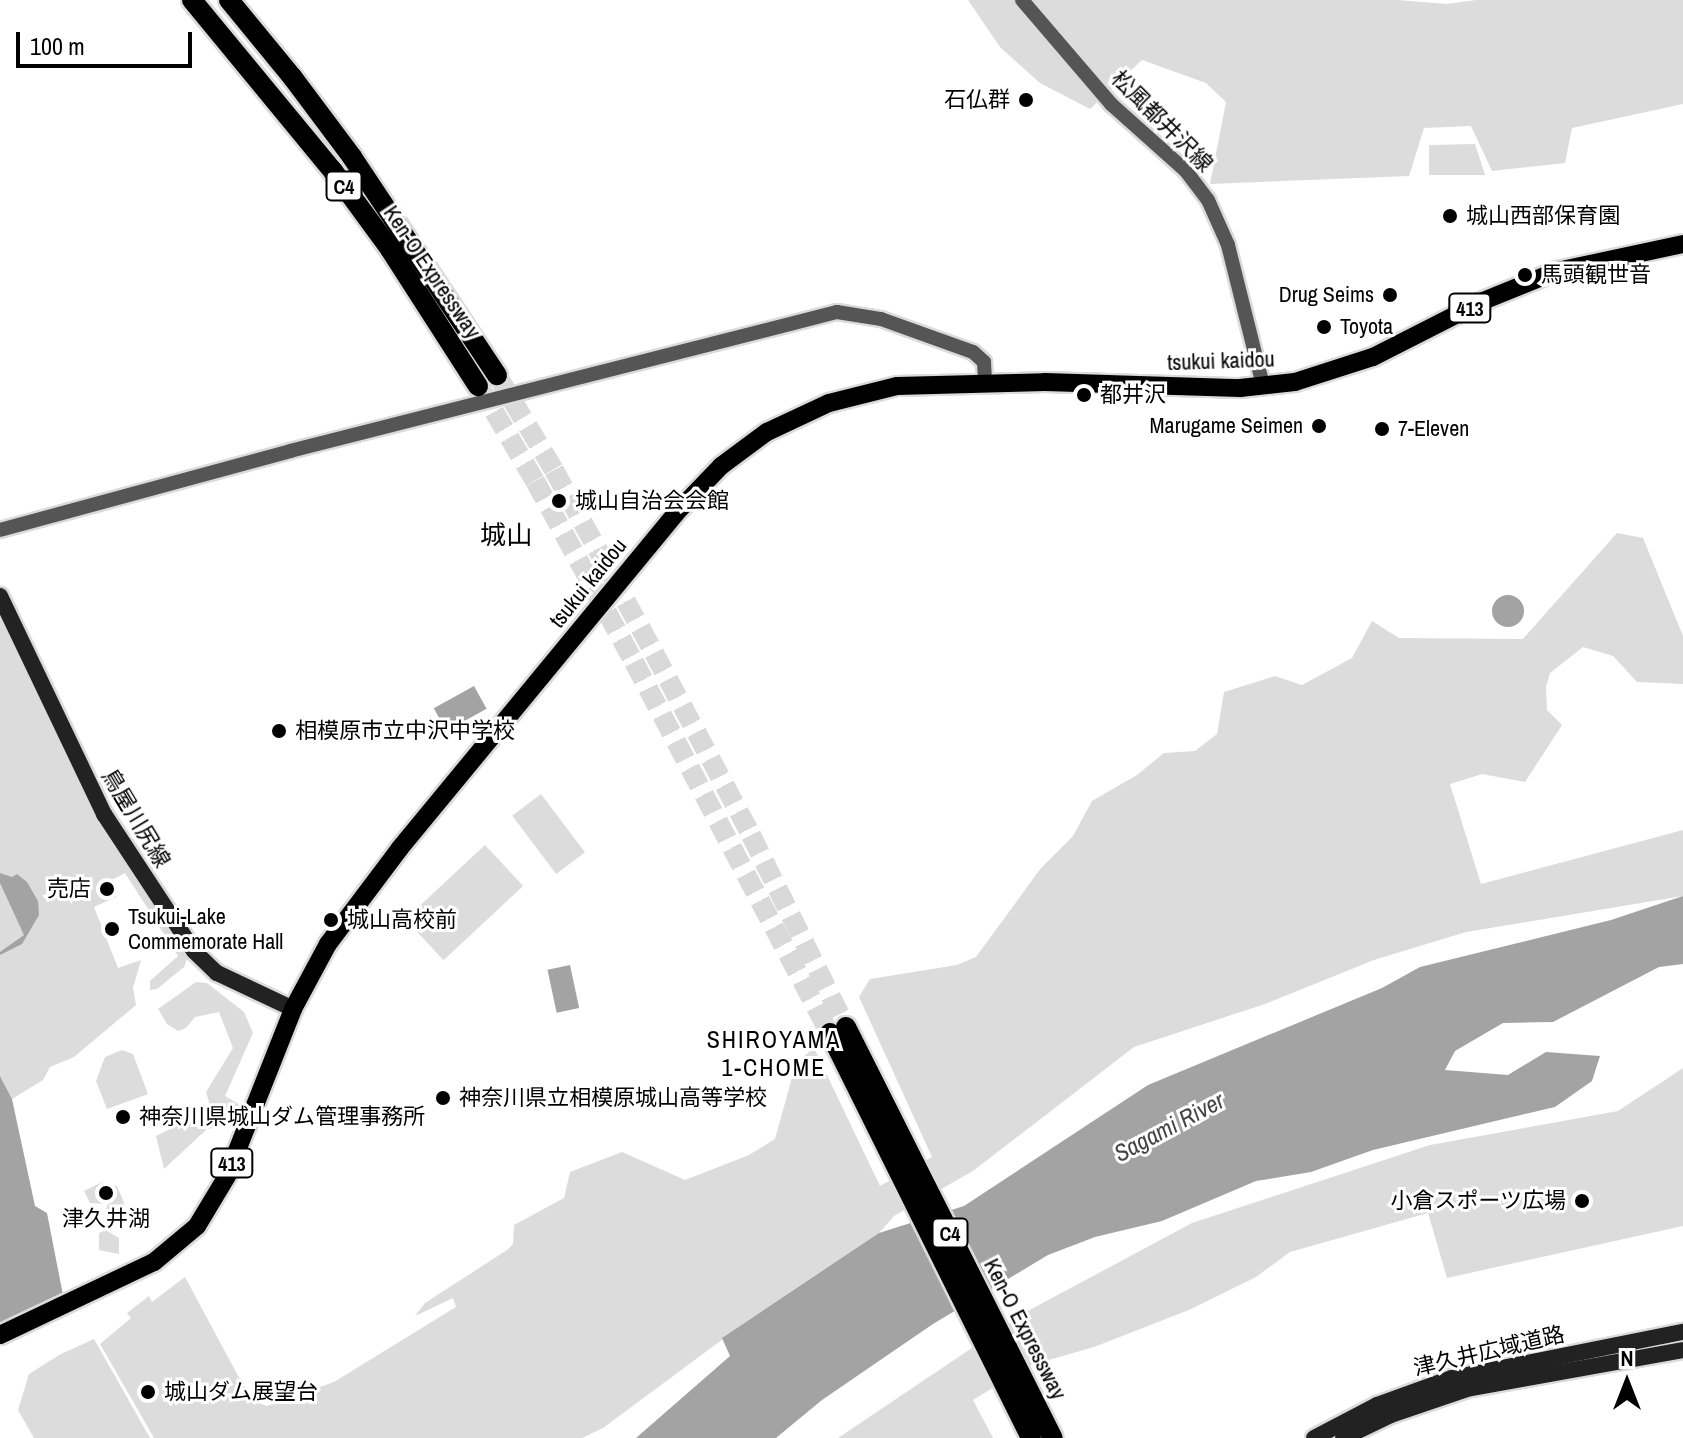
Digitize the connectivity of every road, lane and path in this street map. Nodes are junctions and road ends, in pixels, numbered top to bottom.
1 (192, 0) edge
2 (229, 0) edge
3 (1022, 0) edge
4 (1683, 244) edge
5 (497, 375) tunnel mouth
6 (985, 382) junction
7 (1263, 385) junction
8 (478, 386) tunnel mouth
9 (0, 530) edge
10 (0, 596) edge
11 (293, 1009) junction
12 (1683, 1332) edge
13 (0, 1335) edge
14 (1683, 1350) edge
15 (1031, 1438) edge
16 (1053, 1438) edge
17 (1314, 1438) edge
18 (1343, 1438) edge

1 - 8 highway, Ken-O Expressway / C4
2 - 5 highway, Ken-O Expressway / C4
3 - 7 street, 松風都井沢線
4 - 7 highway, tsukui kaidou / 413
6 - 7 highway, tsukui kaidou / 413
6 - 9 street
6 - 11 highway, tsukui kaidou / 413
10 - 11 main road, 鳥屋川尻線
11 - 13 highway, tsukui kaidou / 413
12 - 17 main road, 津久井広域道路
14 - 18 main road, 津久井広域道路
15 - 16 highway, Ken-O Expressway / C4

